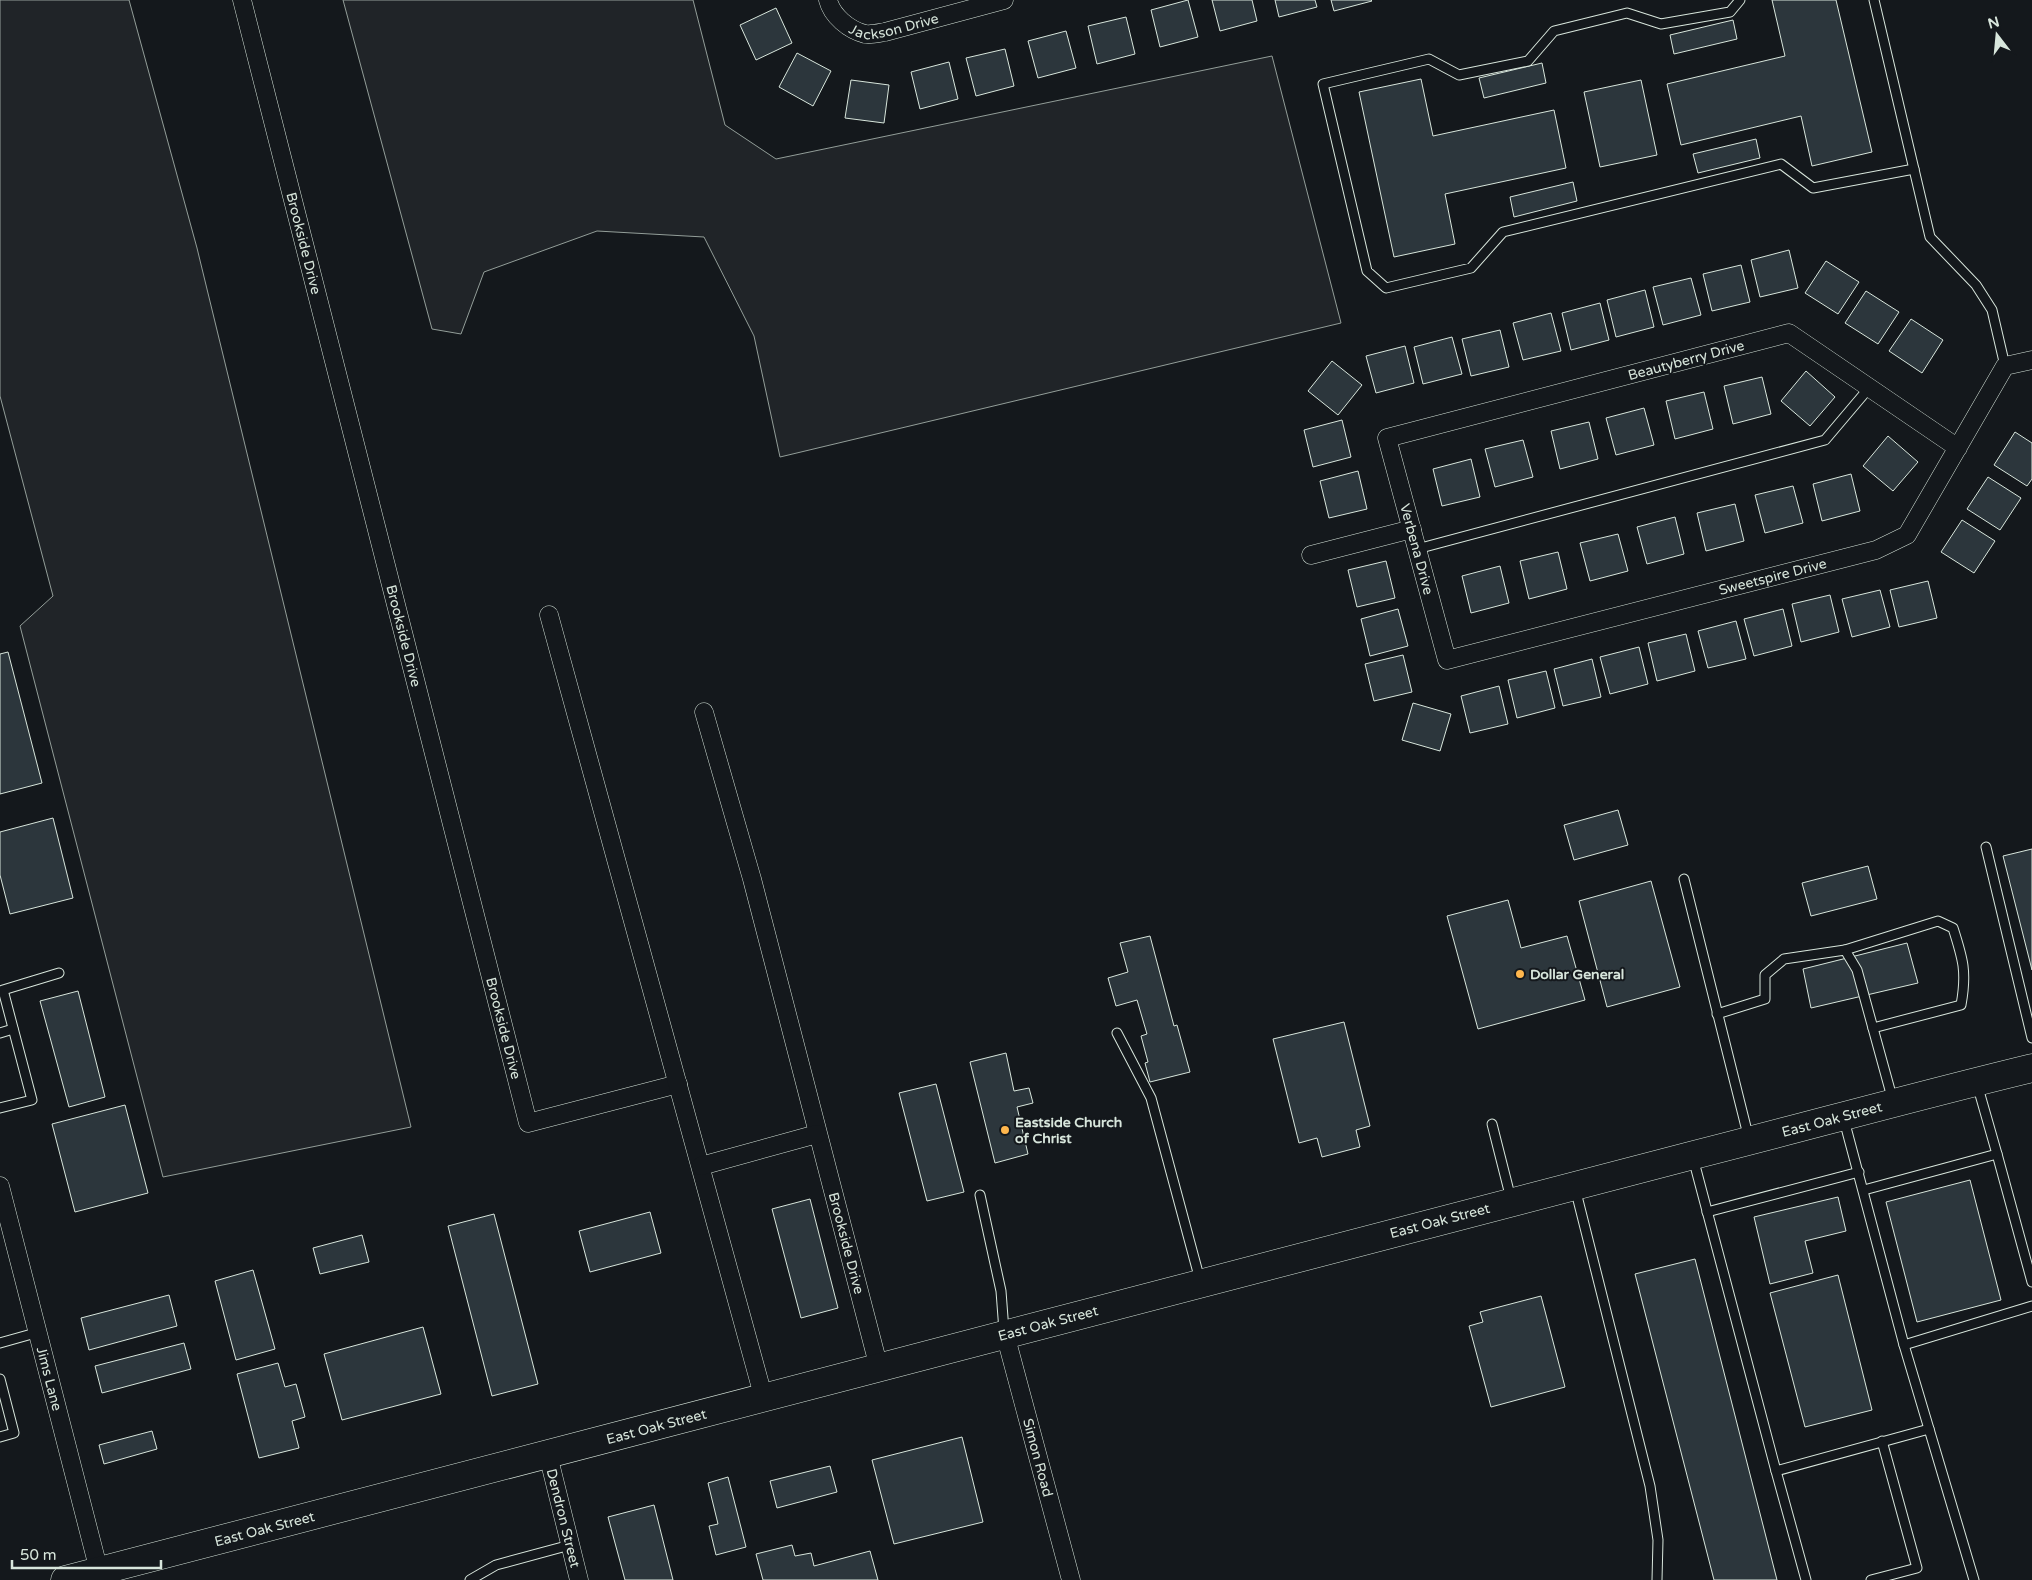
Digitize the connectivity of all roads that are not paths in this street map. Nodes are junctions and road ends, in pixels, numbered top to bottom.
1 (242, 0) edge
2 (828, 0) edge
3 (1004, 0) edge
4 (1740, 0) edge
5 (1874, 0) edge
6 (1914, 169) junction
7 (2032, 360) edge
8 (2005, 366) junction
9 (1869, 388) junction
10 (1387, 438) joint
11 (1958, 448) junction
12 (1412, 529) junction
13 (1417, 548) junction
14 (1311, 554) dead end
15 (549, 615) dead end
16 (1447, 660) joint
17 (704, 712) dead end
18 (1986, 847) dead end
19 (1684, 879) dead end
20 (1845, 950) junction
21 (59, 973) dead end
22 (2029, 1009) edge
23 (1718, 1014) junction
24 (1873, 1028) junction
25 (14, 1029) junction
26 (0, 1033) edge
27 (1117, 1033) dead end
28 (2032, 1038) edge
29 (2032, 1068) edge
30 (1976, 1082) junction
31 (678, 1084) junction
32 (1893, 1102) junction
33 (0, 1108) edge
34 (1843, 1115) junction
35 (1492, 1124) dead end
36 (817, 1134) junction
37 (1749, 1139) junction
38 (1997, 1154) junction
39 (1692, 1155) junction
40 (701, 1166) junction
41 (1859, 1172) junction
42 (1574, 1185) junction
43 (0, 1186) edge
44 (1864, 1190) junction
45 (980, 1195) dead end
46 (1512, 1201) junction
47 (1707, 1212) junction
48 (1200, 1282) junction
49 (2032, 1282) edge
50 (2032, 1306) edge
51 (39, 1332) junction
52 (1005, 1334) junction
53 (0, 1343) edge
54 (1904, 1345) junction
55 (879, 1368) junction
56 (0, 1379) edge
57 (764, 1399) junction
58 (1929, 1429) junction
59 (0, 1437) edge
60 (1882, 1441) junction
61 (548, 1455) junction
62 (1776, 1471) junction
63 (570, 1545) junction
64 (78, 1577) edge
65 (470, 1580) edge
66 (579, 1580) edge
67 (1070, 1580) edge
68 (1657, 1580) edge
69 (1806, 1580) edge
70 (1871, 1580) edge
71 (1974, 1580) edge

1 - 31 street, Brookside Drive
2 - 3 street, Jackson Drive
4 - 6 lane
5 - 6 lane
6 - 8 lane
7 - 8 street
8 - 11 street, Sweetspire Drive
9 - 10 street, Beautyberry Drive
9 - 11 street, Beautyberry Drive
9 - 13 lane
10 - 12 street, Verbena Drive
11 - 16 street, Sweetspire Drive
12 - 13 street, Verbena Drive
12 - 14 street
13 - 16 street, Verbena Drive
15 - 31 street
17 - 36 street, Brookside Drive
18 - 22 lane
19 - 23 lane
20 - 23 lane
20 - 24 lane
20 - 24 lane
21 - 25 lane
22 - 28 lane
23 - 37 lane
24 - 32 lane
25 - 26 lane
25 - 33 lane
27 - 48 lane
29 - 30 highway, East Oak Street
30 - 32 highway, East Oak Street
30 - 38 lane
31 - 40 street
32 - 34 highway, East Oak Street
34 - 37 highway, East Oak Street
34 - 41 lane
35 - 46 lane
36 - 40 street
36 - 55 street, Brookside Drive
37 - 39 highway, East Oak Street
38 - 44 lane
38 - 49 lane
39 - 42 highway, East Oak Street
39 - 47 lane
40 - 57 street
41 - 44 lane
41 - 47 lane
42 - 46 highway, East Oak Street
42 - 68 lane
43 - 51 street, Jims Lane
44 - 54 lane
45 - 52 lane
46 - 48 highway, East Oak Street
47 - 62 lane
48 - 52 highway, East Oak Street
50 - 54 lane
51 - 53 lane
51 - 64 street, Jims Lane
52 - 55 highway, East Oak Street
52 - 67 street, Simon Road
54 - 58 lane
55 - 57 highway, East Oak Street
56 - 59 lane
57 - 61 highway, East Oak Street
58 - 60 lane
58 - 71 lane
60 - 62 lane
60 - 70 lane
61 - 63 street, Dendron Street
61 - 64 highway, East Oak Street
62 - 69 lane
63 - 65 lane
63 - 66 street, Dendron Street

